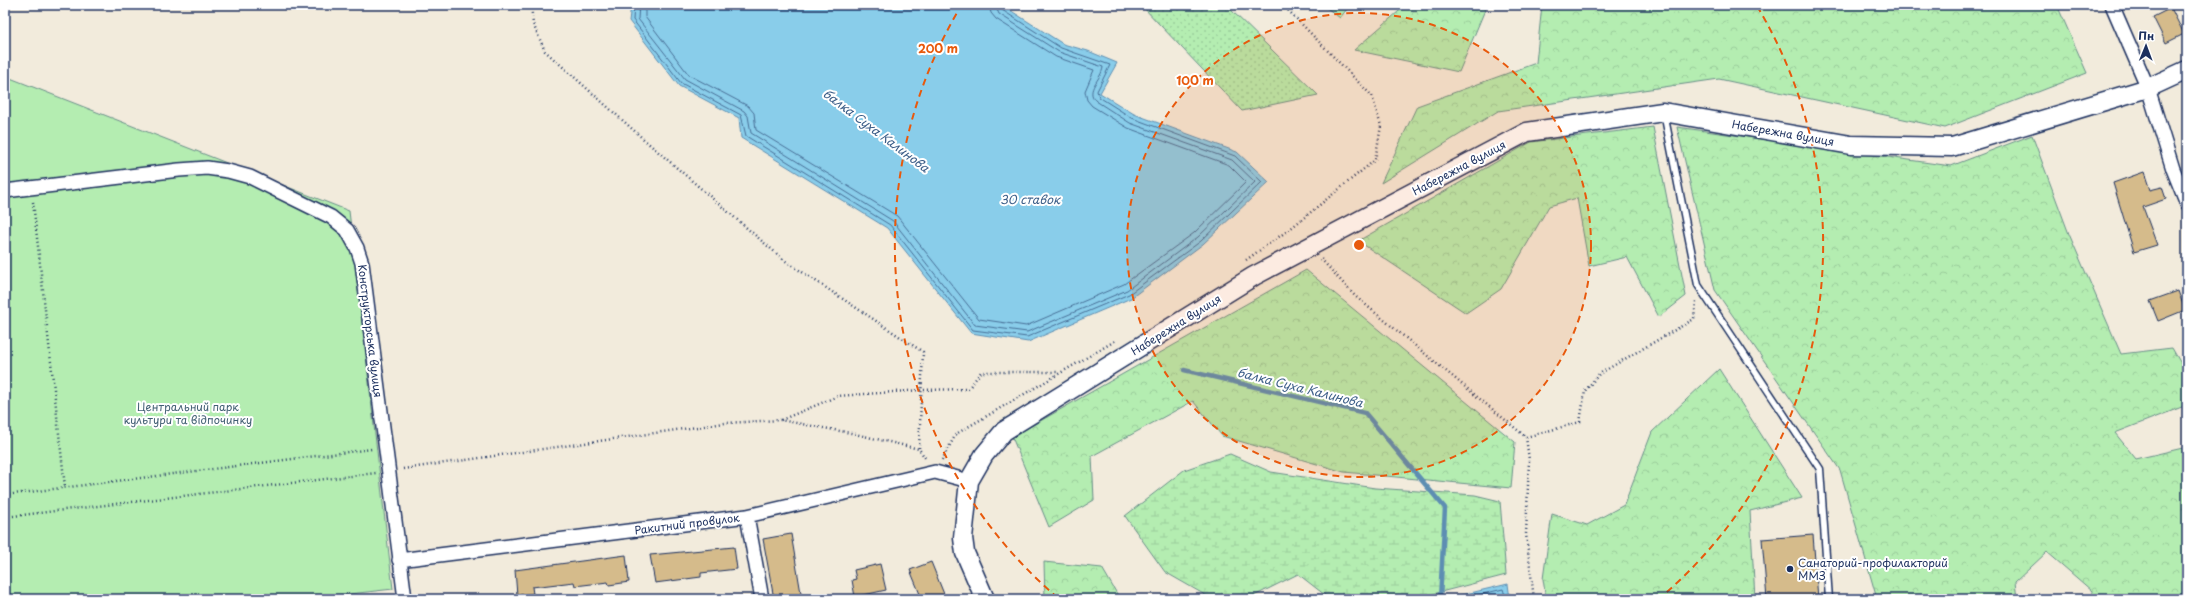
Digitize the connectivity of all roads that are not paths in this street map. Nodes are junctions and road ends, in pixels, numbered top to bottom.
1 (2112, 5) edge
2 (2187, 70) edge
3 (2148, 88) junction
4 (1663, 112) junction
5 (5, 191) edge
6 (2187, 204) edge
7 (970, 481) junction
8 (747, 516) junction
9 (399, 560) junction
10 (405, 599) edge
11 (762, 599) edge
12 (985, 599) edge
13 (1829, 599) edge

1 - 3 street
2 - 3 street, Набережна вулиця
3 - 4 street, Набережна вулиця
3 - 6 street
4 - 7 street, Набережна вулиця
4 - 13 lane
5 - 9 street, Конструкторська вулиця
7 - 8 street, Ракитний провулок
7 - 12 street, Набережна вулиця
8 - 9 street, Ракитний провулок
8 - 11 street
9 - 10 street, Конструкторська вулиця

